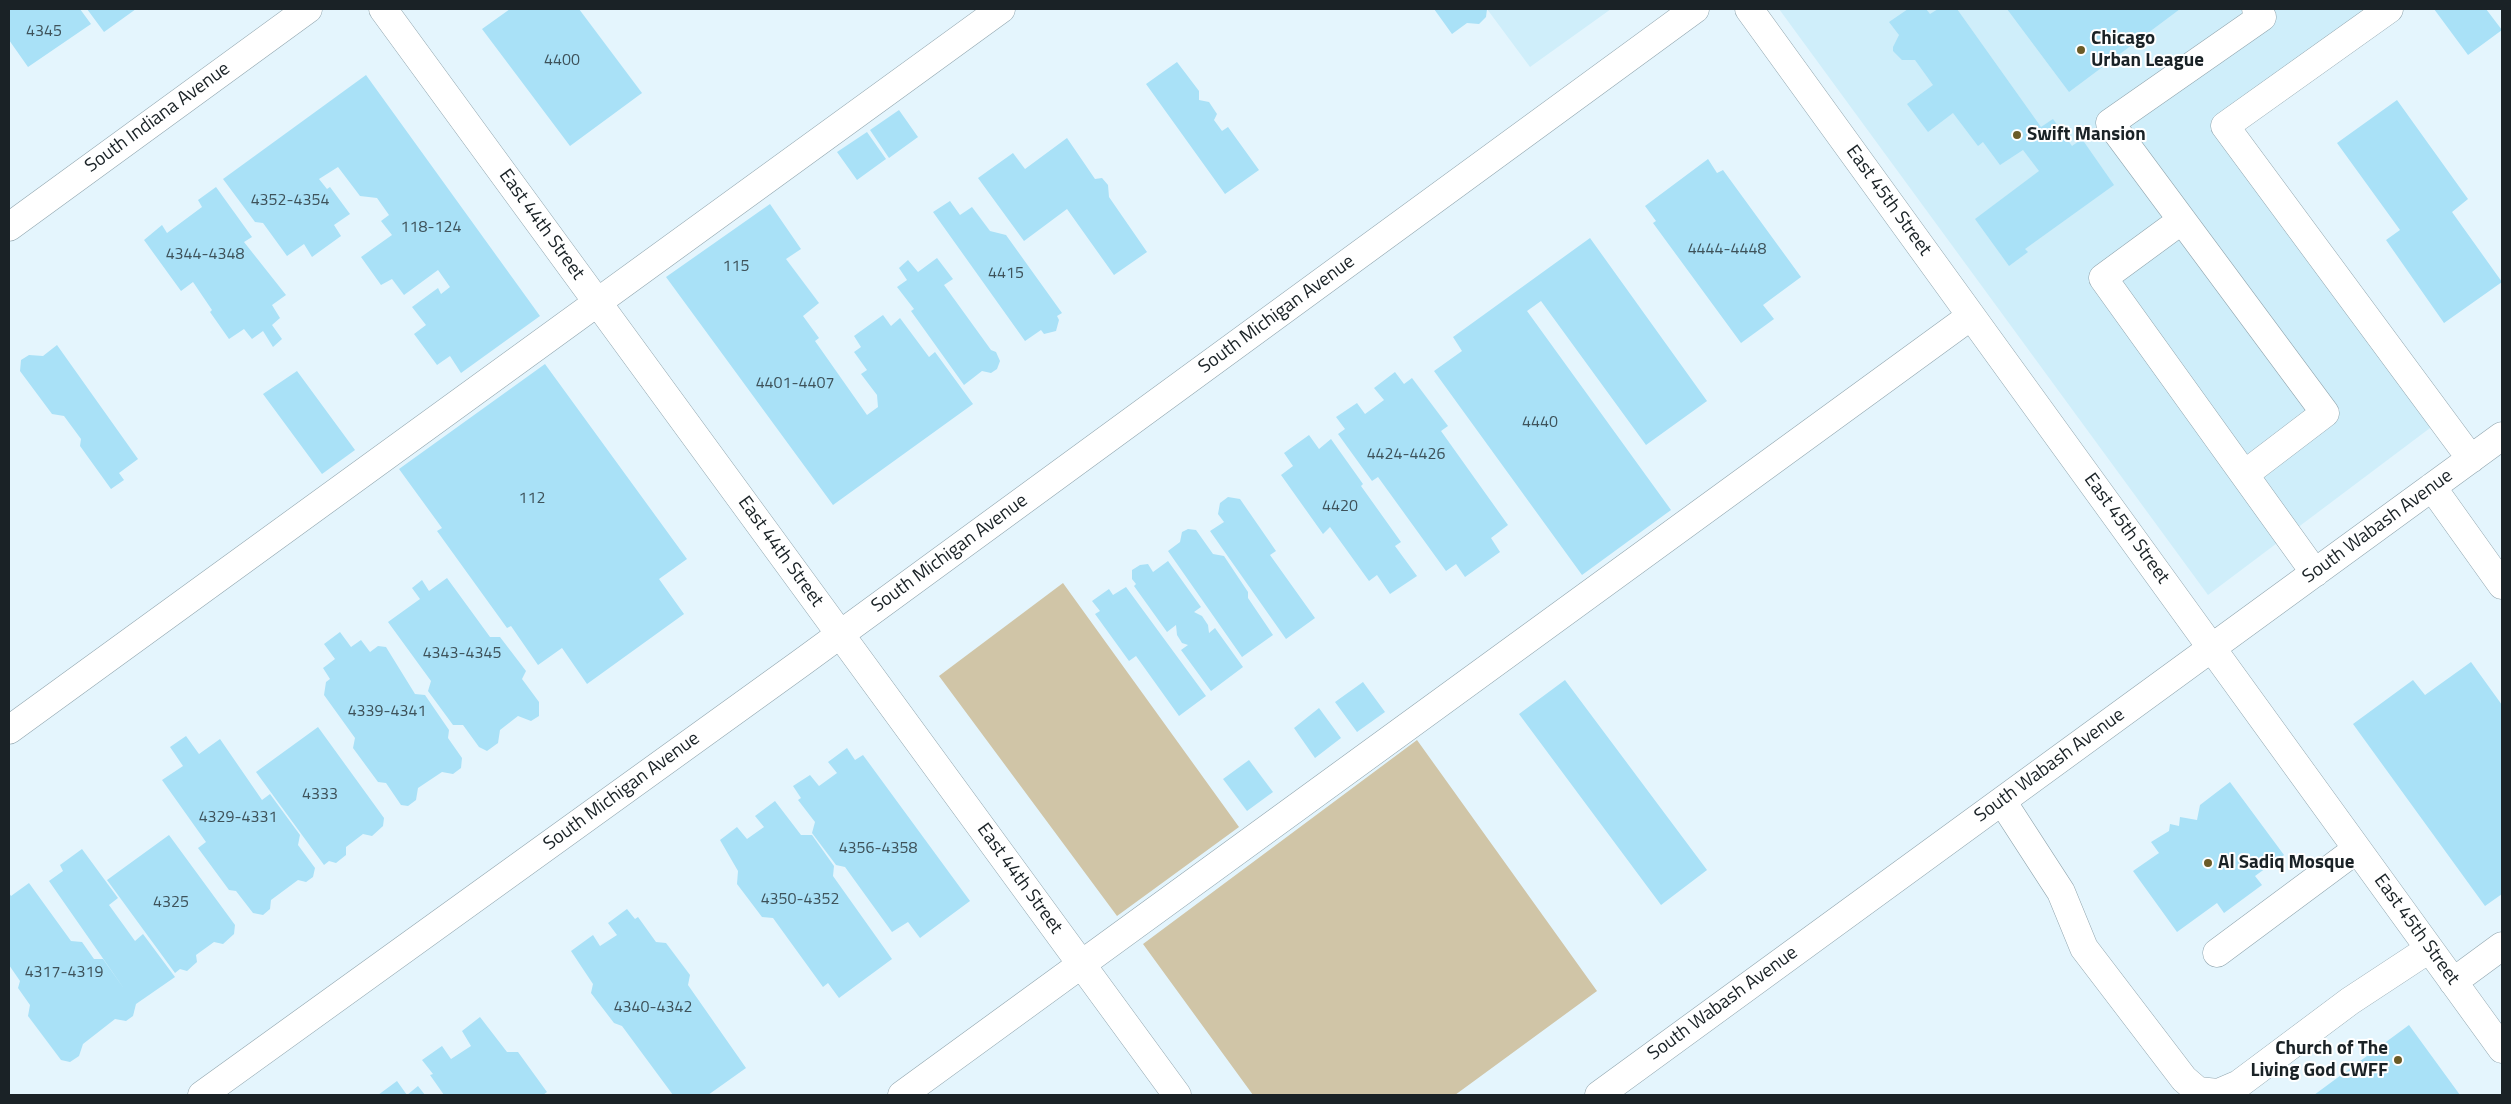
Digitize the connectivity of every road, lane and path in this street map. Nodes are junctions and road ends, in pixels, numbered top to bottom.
1 (308, 9) edge
2 (383, 9) edge
3 (1000, 9) edge
4 (1695, 9) edge
5 (1749, 9) edge
6 (2256, 9) edge
7 (2389, 9) edge
8 (2182, 220) junction
9 (9, 227) edge
10 (597, 302) junction
11 (1971, 316) junction
12 (2502, 436) edge
13 (2471, 459) junction
14 (2245, 474) junction
15 (2432, 487) junction
16 (2316, 573) junction
17 (2502, 585) edge
18 (840, 635) junction
19 (2212, 648) junction
20 (9, 730) edge
21 (2002, 801) junction
22 (2357, 849) junction
23 (2502, 946) edge
24 (2429, 949) junction
25 (2217, 953) dead end
26 (1081, 965) junction
27 (2453, 982) junction
28 (2502, 1049) edge
29 (202, 1095) edge
30 (902, 1095) edge
31 (1177, 1095) edge
32 (1599, 1095) edge

1 - 9 street, South Indiana Avenue
2 - 10 street, East 44th Street
3 - 10 street
4 - 18 street, South Michigan Avenue
5 - 11 street, East 45th Street
6 - 8 street
7 - 13 street
8 - 14 street
8 - 14 street
10 - 18 street, East 44th Street
10 - 20 street
11 - 19 street, East 45th Street
11 - 26 street
12 - 13 street, South Wabash Avenue
13 - 15 street, South Wabash Avenue
14 - 16 street
15 - 16 street, South Wabash Avenue
15 - 17 street
16 - 19 street, South Wabash Avenue
18 - 26 street, East 44th Street
18 - 29 street, South Michigan Avenue
19 - 21 street, South Wabash Avenue
19 - 22 street, East 45th Street
21 - 24 street
21 - 32 street, South Wabash Avenue
22 - 24 street, East 45th Street
22 - 25 street
23 - 27 street
24 - 27 street, East 45th Street
26 - 30 street
26 - 31 street, East 44th Street
27 - 28 street, East 45th Street

